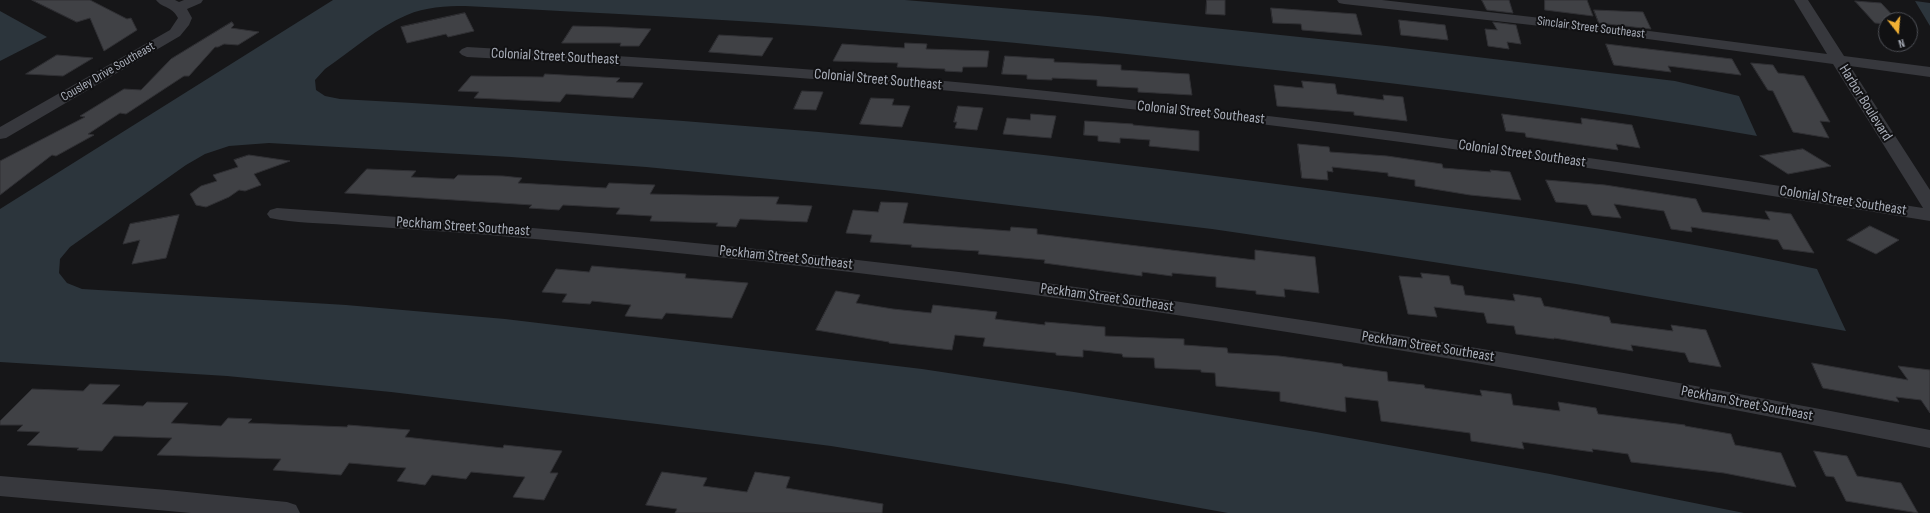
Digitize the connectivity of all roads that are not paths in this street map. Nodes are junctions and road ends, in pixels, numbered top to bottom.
1 (196, 0) edge
2 (1344, 0) edge
3 (1801, 0) edge
4 (169, 2) edge
5 (467, 52) dead end
6 (1838, 59) junction
7 (1930, 72) edge
8 (0, 134) edge
9 (1930, 205) edge
10 (277, 214) dead end
11 (1930, 215) edge
12 (1930, 439) edge
13 (0, 486) edge
14 (287, 513) edge

1 - 4 street
2 - 6 street, Sinclair Street Southeast
3 - 6 street, Harbor Boulevard
4 - 8 street, Cousley Drive Southeast
5 - 11 street, Colonial Street Southeast
6 - 7 street, Sinclair Street Southeast
6 - 9 street, Harbor Boulevard
10 - 12 street, Peckham Street Southeast
13 - 14 street

